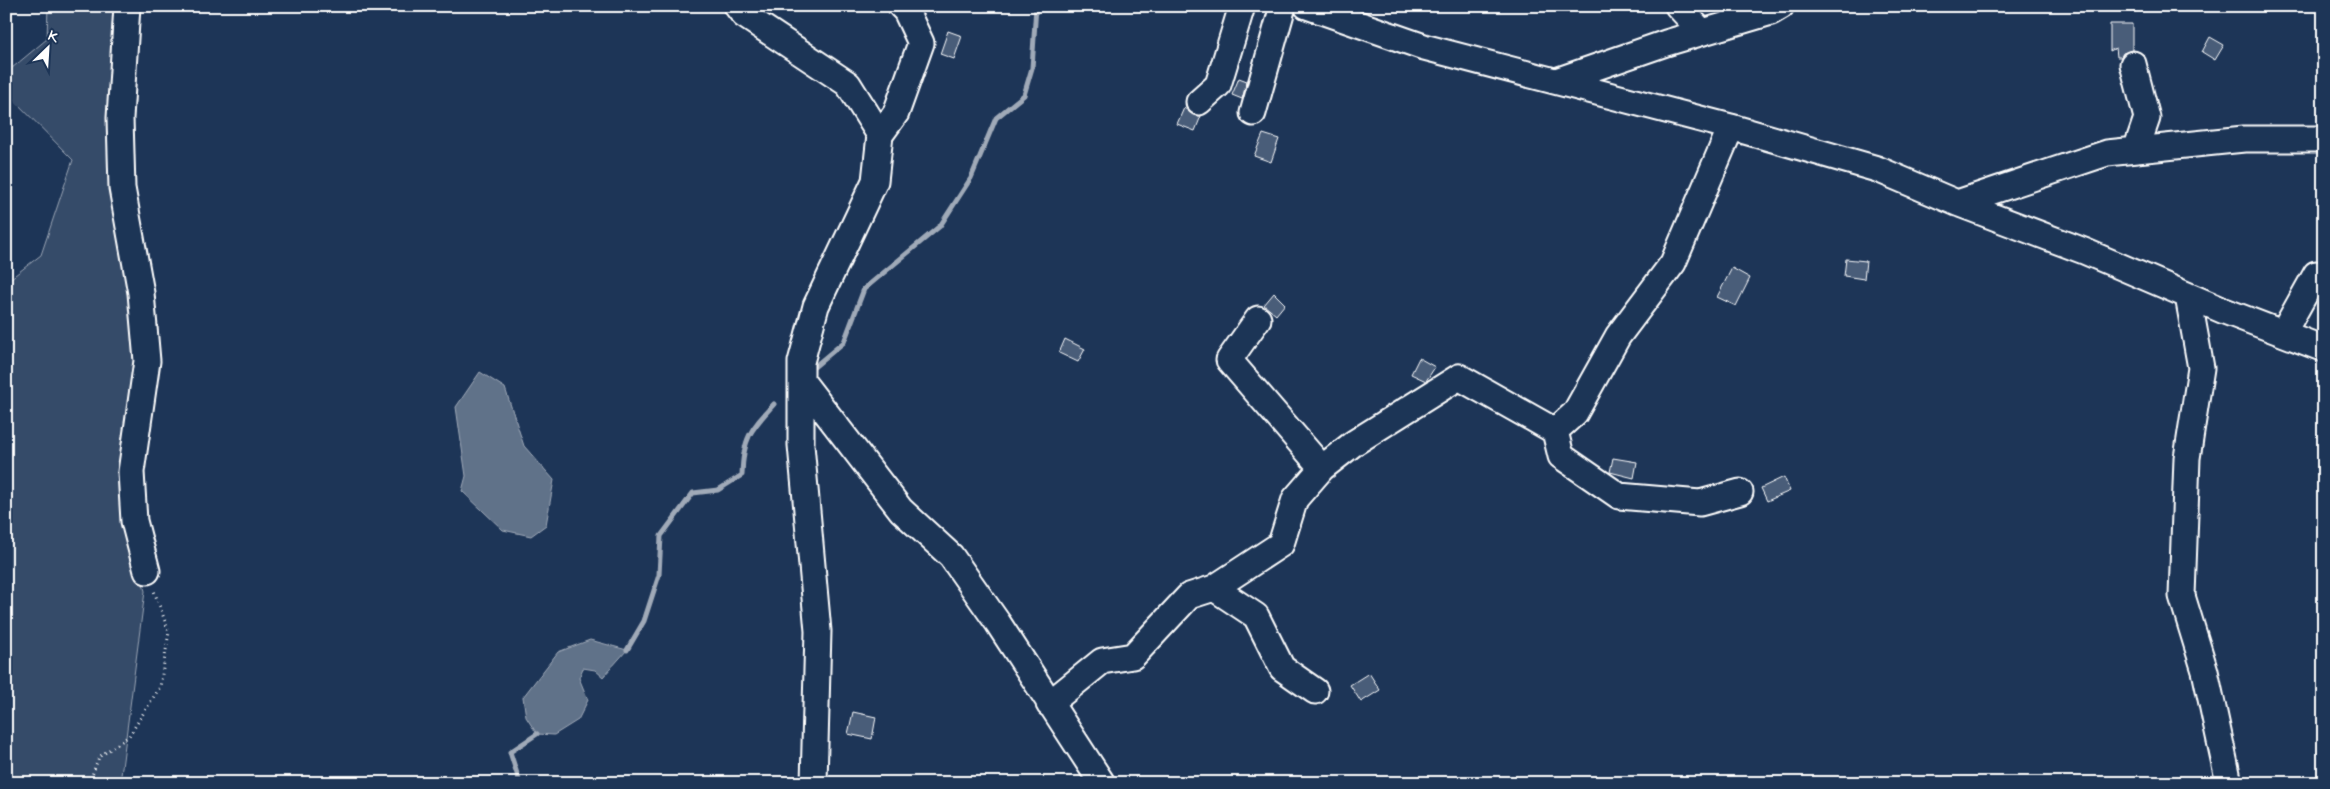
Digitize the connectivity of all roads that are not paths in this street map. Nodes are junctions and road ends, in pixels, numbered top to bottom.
1 (128, 6) edge
2 (737, 6) edge
3 (901, 6) edge
4 (1242, 6) edge
5 (1283, 6) edge
6 (1307, 6) edge
7 (1678, 6) edge
8 (1781, 6) edge
9 (1702, 32) junction
10 (2133, 64) dead end
11 (1556, 81) junction
12 (1199, 102) dead end
13 (1253, 113) dead end
14 (1731, 127) junction
15 (880, 135) junction
16 (2324, 139) edge
17 (2136, 150) junction
18 (1957, 203) junction
19 (2316, 274) dead end
20 (2188, 296) junction
21 (1258, 320) dead end
22 (2284, 333) junction
23 (2324, 348) edge
24 (801, 380) junction
25 (1555, 431) junction
26 (1322, 468) junction
27 (1740, 492) dead end
28 (147, 572) road end
29 (1214, 588) junction
30 (1315, 691) dead end
31 (1049, 704) junction
32 (814, 783) edge
33 (1102, 783) edge
34 (2229, 783) edge

1 - 28 street
2 - 15 street
3 - 15 street
4 - 12 street
5 - 13 street
6 - 11 street
7 - 9 street
8 - 9 street
9 - 11 street
10 - 17 street
11 - 14 street
14 - 18 street
14 - 25 street
15 - 24 street
16 - 17 street
17 - 18 street
18 - 20 street
19 - 22 street
20 - 22 street
20 - 34 street
21 - 26 street
22 - 23 street
24 - 31 street
24 - 32 street
25 - 26 street
25 - 27 street
26 - 29 street
29 - 30 street
29 - 31 street
31 - 33 street

